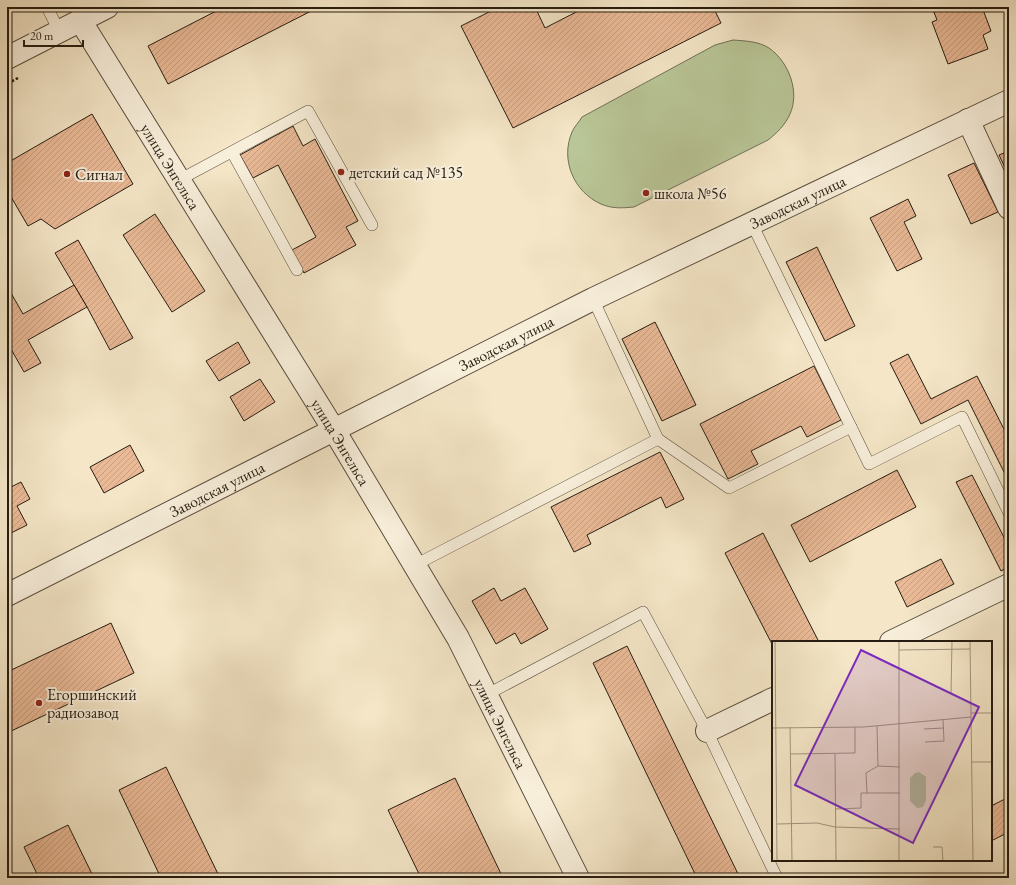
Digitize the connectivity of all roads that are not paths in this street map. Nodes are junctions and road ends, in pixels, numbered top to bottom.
1 (47, 7) edge
2 (107, 7) edge
3 (80, 20) junction
4 (59, 31) junction
5 (7, 58) edge
6 (1009, 101) edge
7 (968, 120) junction
8 (232, 152) junction
9 (179, 180) junction
10 (1009, 208) edge
11 (752, 224) junction
12 (372, 225) dead end
13 (297, 270) dead end
14 (592, 299) junction
15 (851, 427) junction
16 (334, 430) junction
17 (658, 439) junction
18 (1009, 513) edge
19 (415, 565) junction
20 (1009, 585) edge
21 (7, 595) edge
22 (893, 641) edge
23 (486, 694) junction
24 (772, 699) edge
25 (707, 731) junction
26 (578, 878) edge
27 (777, 878) edge

1 - 4 lane
2 - 3 street
3 - 4 street
3 - 9 street, улица Энгельса
4 - 5 street
6 - 7 street, Заводская улица
7 - 10 street
7 - 11 street, Заводская улица
8 - 9 lane
8 - 12 lane
8 - 13 lane
9 - 16 street, улица Энгельса
11 - 14 street, Заводская улица
11 - 15 lane
14 - 16 street, Заводская улица
14 - 17 lane
15 - 17 lane
15 - 18 lane
16 - 19 street, улица Энгельса
16 - 21 street, Заводская улица
17 - 19 lane
19 - 23 street, улица Энгельса
20 - 22 street
23 - 25 lane
23 - 26 street, улица Энгельса
24 - 25 street
25 - 27 lane

